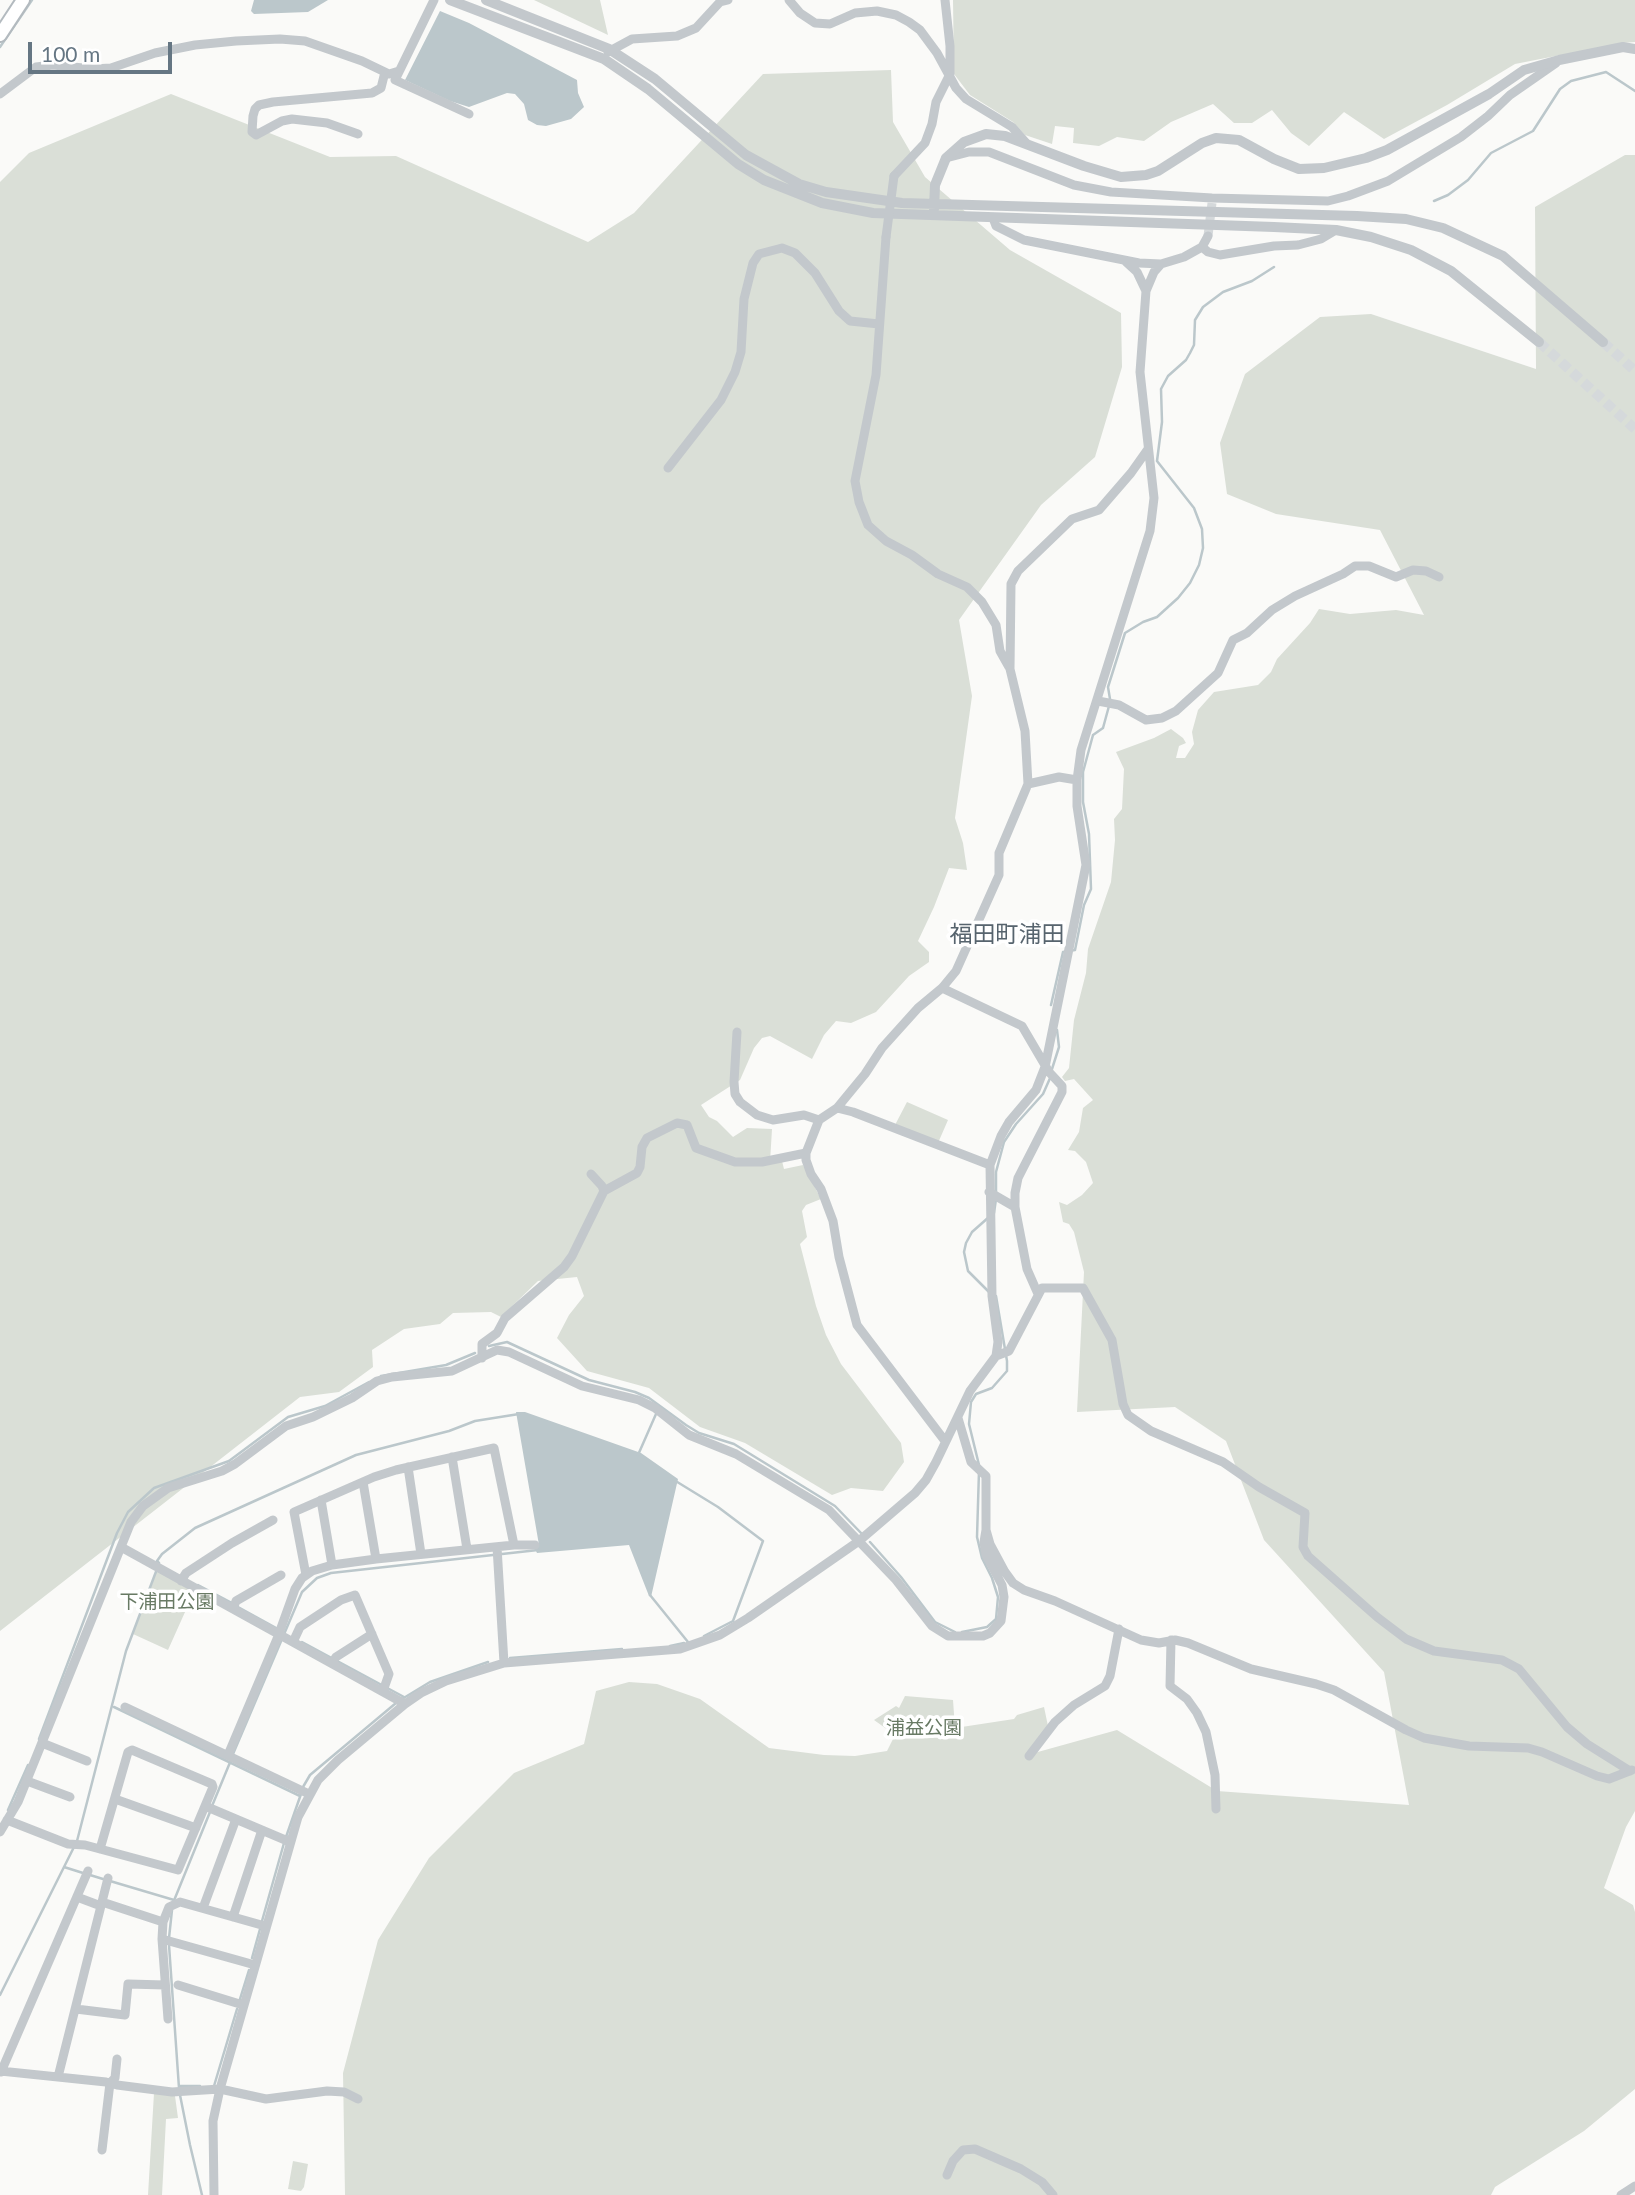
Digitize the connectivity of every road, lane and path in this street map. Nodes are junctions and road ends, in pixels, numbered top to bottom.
1 (23, 0) edge
2 (434, 0) edge
3 (450, 0) edge
4 (486, 0) edge
5 (728, 0) edge
6 (789, 0) edge
7 (945, 0) edge
8 (0, 36) edge
9 (1635, 49) edge
10 (606, 54) junction
11 (1559, 60) junction
12 (399, 71) junction
13 (385, 72) junction
14 (950, 74) junction
15 (0, 94) edge
16 (469, 114) dead end
17 (358, 134) dead end
18 (1027, 144) junction
19 (946, 158) junction
20 (934, 209) junction
21 (993, 218) junction
22 (1336, 230) junction
23 (1208, 236) tunnel mouth
24 (1202, 247) junction
25 (1124, 260) junction
26 (1161, 264) junction
27 (1146, 291) junction
28 (879, 324) junction
29 (1539, 342) tunnel mouth
30 (1604, 342) tunnel mouth
31 (1148, 449) junction
32 (668, 468) dead end
33 (1439, 577) dead end
34 (1010, 669) junction
35 (1105, 702) junction
36 (1077, 780) junction
37 (1028, 784) junction
38 (942, 988) junction
39 (737, 1032) dead end
40 (1049, 1071) junction
41 (837, 1108) junction
42 (819, 1120) junction
43 (806, 1153) junction
44 (990, 1165) junction
45 (591, 1174) dead end
46 (604, 1191) junction
47 (994, 1194) junction
48 (1015, 1207) junction
49 (1038, 1294) junction
50 (1003, 1354) junction
51 (482, 1358) junction
52 (958, 1418) junction
53 (945, 1441) junction
54 (452, 1457) junction
55 (408, 1467) junction
56 (363, 1482) junction
57 (321, 1500) junction
58 (273, 1520) dead end
59 (986, 1530) junction
60 (859, 1541) junction
61 (514, 1545) junction
62 (535, 1545) dead end
63 (121, 1547) junction
64 (467, 1549) junction
65 (498, 1553) junction
66 (421, 1555) junction
67 (376, 1559) junction
68 (332, 1565) junction
69 (281, 1575) dead end
70 (306, 1576) junction
71 (183, 1578) junction
72 (234, 1606) junction
73 (1119, 1629) junction
74 (372, 1634) junction
75 (286, 1636) junction
76 (1171, 1640) junction
77 (333, 1661) junction
78 (504, 1663) junction
79 (384, 1688) junction
80 (402, 1702) junction
81 (125, 1707) dead end
82 (42, 1743) junction
83 (1029, 1756) dead end
84 (231, 1757) junction
85 (87, 1762) dead end
86 (1633, 1770) edge
87 (27, 1781) junction
88 (304, 1792) junction
89 (70, 1797) dead end
90 (115, 1799) junction
91 (209, 1808) junction
92 (1216, 1809) dead end
93 (236, 1819) junction
94 (7, 1820) junction
95 (195, 1828) junction
96 (262, 1830) junction
97 (0, 1832) edge
98 (287, 1841) junction
99 (100, 1849) junction
100 (87, 1873) dead end
101 (108, 1879) dead end
102 (77, 1897) junction
103 (100, 1904) junction
104 (202, 1908) junction
105 (233, 1917) junction
106 (163, 1922) junction
107 (265, 1926) junction
108 (167, 1940) junction
109 (255, 1965) junction
110 (165, 1985) junction
111 (178, 1986) dead end
112 (243, 2005) junction
113 (76, 2009) junction
114 (168, 2019) dead end
115 (117, 2059) dead end
116 (1, 2071) edge
117 (58, 2077) junction
118 (110, 2083) junction
119 (220, 2090) junction
120 (358, 2099) dead end
121 (102, 2150) dead end
122 (947, 2175) dead end
123 (1635, 2186) edge
124 (214, 2195) edge
125 (1053, 2195) edge
126 (1622, 2195) edge

1 - 8 main road
2 - 12 street
3 - 10 street
4 - 10 street
5 - 10 street
6 - 14 street
7 - 14 street
9 - 11 street
10 - 20 street
11 - 18 street
11 - 19 street
12 - 13 street
12 - 16 street
13 - 15 street
13 - 17 street
14 - 18 street
14 - 28 street, bridge
18 - 19 street
19 - 20 street
20 - 21 street
20 - 30 street
21 - 22 street
21 - 25 street
22 - 24 street
22 - 29 street
23 - 24 street
24 - 26 street
25 - 26 street
25 - 27 street
26 - 27 street
27 - 31 street
28 - 32 street
28 - 34 street
31 - 34 street
31 - 35 street
33 - 35 street
34 - 37 street
35 - 36 street
36 - 37 street
36 - 40 street
37 - 38 street
38 - 40 street
38 - 41 street
39 - 42 street
40 - 44 street
40 - 48 street
41 - 42 street
41 - 44 street
42 - 43 street
43 - 46 street
43 - 53 street
44 - 47 street
45 - 46 street
46 - 51 street
47 - 48 street
47 - 50 street
48 - 49 street
49 - 50 street
49 - 86 street
50 - 52 street
51 - 60 street
51 - 63 street
52 - 53 street
52 - 59 street
53 - 60 street
54 - 55 street
54 - 61 street
54 - 64 street
55 - 56 street
55 - 66 street
56 - 57 street
56 - 67 street
57 - 68 street
57 - 70 street
58 - 71 street
59 - 60 street
59 - 73 street
60 - 78 street
61 - 62 street
61 - 65 street
63 - 71 street
63 - 82 street
64 - 65 street
64 - 66 street
65 - 78 street
66 - 67 street
67 - 68 street
68 - 70 street
69 - 72 street
70 - 75 street
71 - 72 street
72 - 75 street
73 - 76 street
73 - 83 street
74 - 75 street
74 - 77 street
74 - 79 street
75 - 77 street
75 - 84 street
76 - 86 street
76 - 92 street
77 - 79 street
78 - 80 street
79 - 80 street
80 - 88 street
81 - 84 street
82 - 85 street
82 - 87 street
84 - 88 street
87 - 89 street
87 - 94 street
88 - 98 street
90 - 91 street
90 - 95 street
90 - 99 street
91 - 93 street
91 - 95 street
93 - 96 street
93 - 104 street
94 - 97 street
94 - 99 street
95 - 99 street
96 - 98 street
96 - 105 street
98 - 107 street
100 - 102 street
101 - 103 street
102 - 103 street
102 - 116 street
103 - 106 street
103 - 113 street
104 - 105 street
104 - 106 street
105 - 107 street
106 - 108 street
107 - 109 street
108 - 109 street
108 - 110 street
109 - 112 street
110 - 113 street
110 - 114 street
111 - 112 street
112 - 119 street
113 - 117 street
115 - 118 street
116 - 117 street
117 - 118 street
118 - 119 street
118 - 121 street
119 - 120 street
119 - 124 street
122 - 125 street
123 - 126 street

